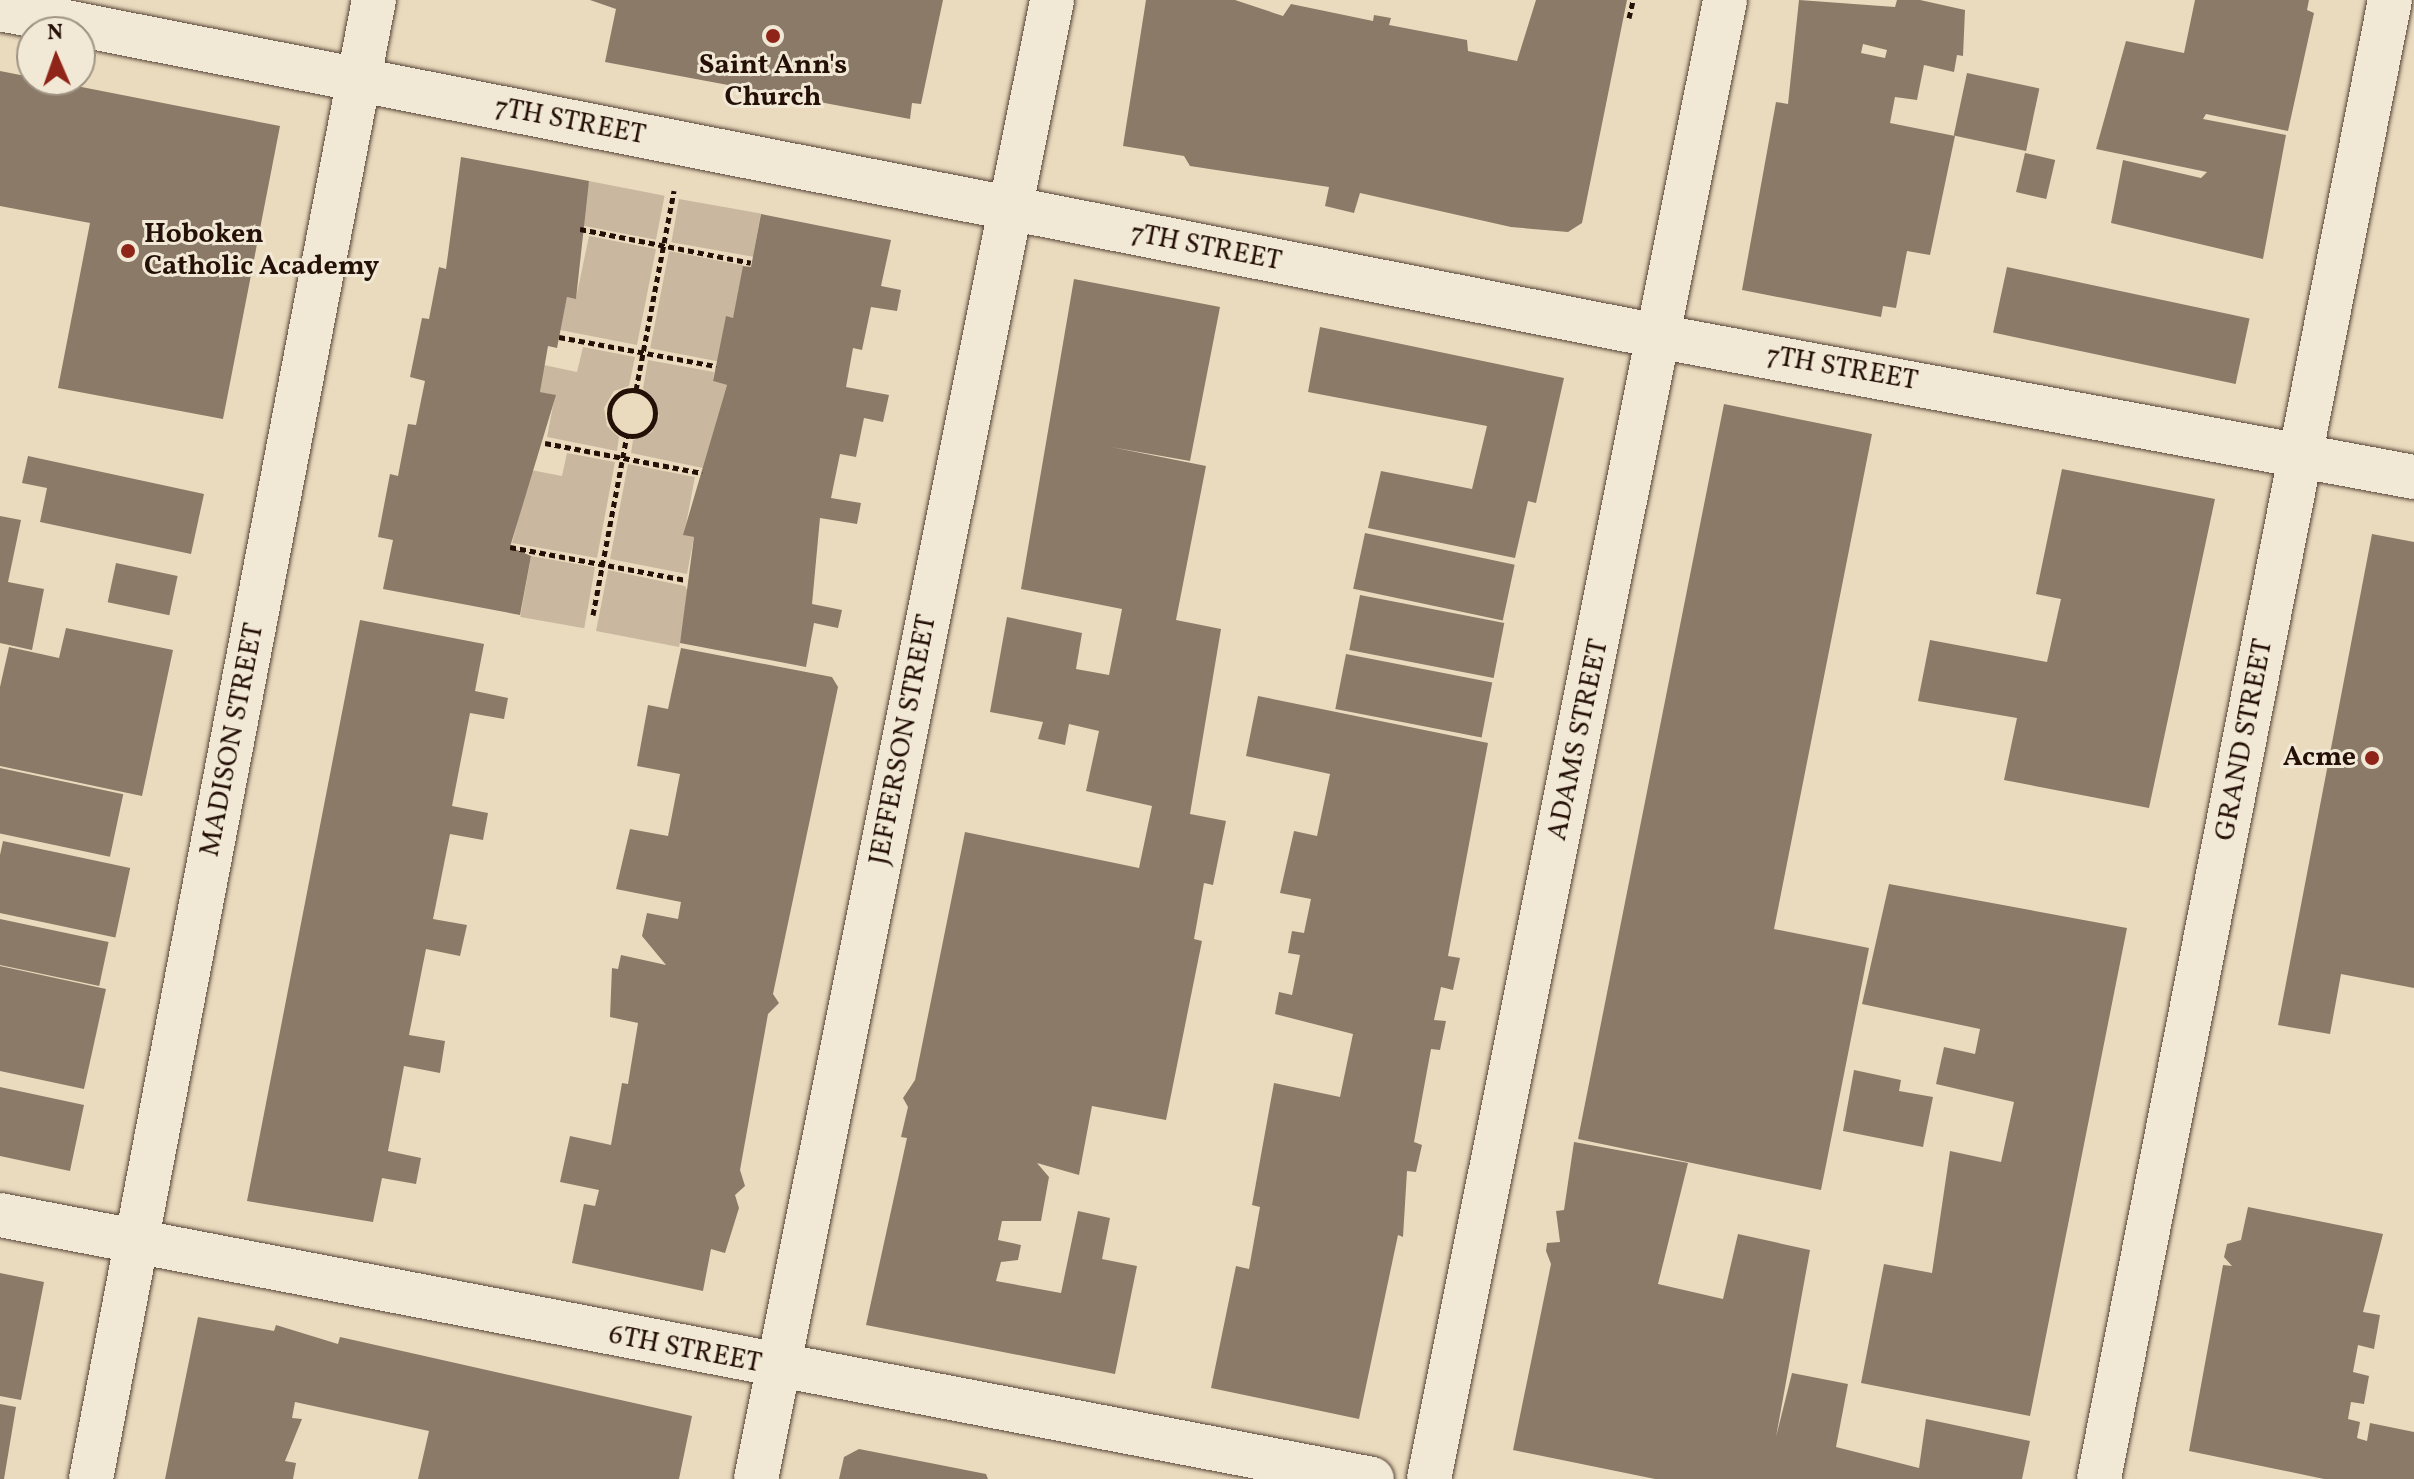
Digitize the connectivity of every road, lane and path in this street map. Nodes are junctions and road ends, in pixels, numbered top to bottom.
1 (374, 0) edge
2 (1052, 0) edge
3 (1633, 0) edge
4 (1725, 0) edge
5 (2390, 0) edge
6 (0, 9) edge
7 (1629, 18) dead end
8 (358, 79) junction
9 (672, 197) dead end
10 (1011, 209) junction
11 (580, 229) dead end
12 (664, 245) junction
13 (751, 263) dead end
14 (559, 337) dead end
15 (1662, 337) junction
16 (643, 352) junction
17 (716, 366) dead end
18 (636, 390) junction
19 (627, 435) junction
20 (545, 443) dead end
21 (2302, 453) junction
22 (623, 458) junction
23 (702, 473) dead end
24 (2414, 477) edge
25 (510, 547) dead end
26 (603, 564) junction
27 (686, 580) dead end
28 (593, 615) dead end
29 (0, 1215) edge
30 (139, 1242) junction
31 (778, 1368) junction
32 (91, 1479) edge
33 (756, 1479) edge
34 (1372, 1479) edge
35 (1429, 1479) edge
36 (2099, 1479) edge

1 - 8 street, MADISON STREET
2 - 10 street, JEFFERSON STREET
3 - 7 path
4 - 15 street, ADAMS STREET
5 - 21 street, GRAND STREET
6 - 8 street, 7TH STREET
8 - 10 street, 7TH STREET
8 - 30 street, MADISON STREET
9 - 12 path
10 - 15 street, 7TH STREET
10 - 31 street, JEFFERSON STREET
11 - 12 path
12 - 13 path
12 - 16 path
14 - 16 path
15 - 21 street, 7TH STREET
15 - 35 street, ADAMS STREET
16 - 17 path
16 - 18 path
18 - 19 path
18 - 19 path
19 - 22 path
20 - 22 path
21 - 24 street, 7TH STREET
21 - 36 street, GRAND STREET
22 - 23 path
22 - 26 path
25 - 26 path
26 - 27 path
26 - 28 path
29 - 30 street, 6TH STREET
30 - 31 street, 6TH STREET
30 - 32 street, MADISON STREET
31 - 33 street, JEFFERSON STREET
31 - 34 street, 6TH STREET

